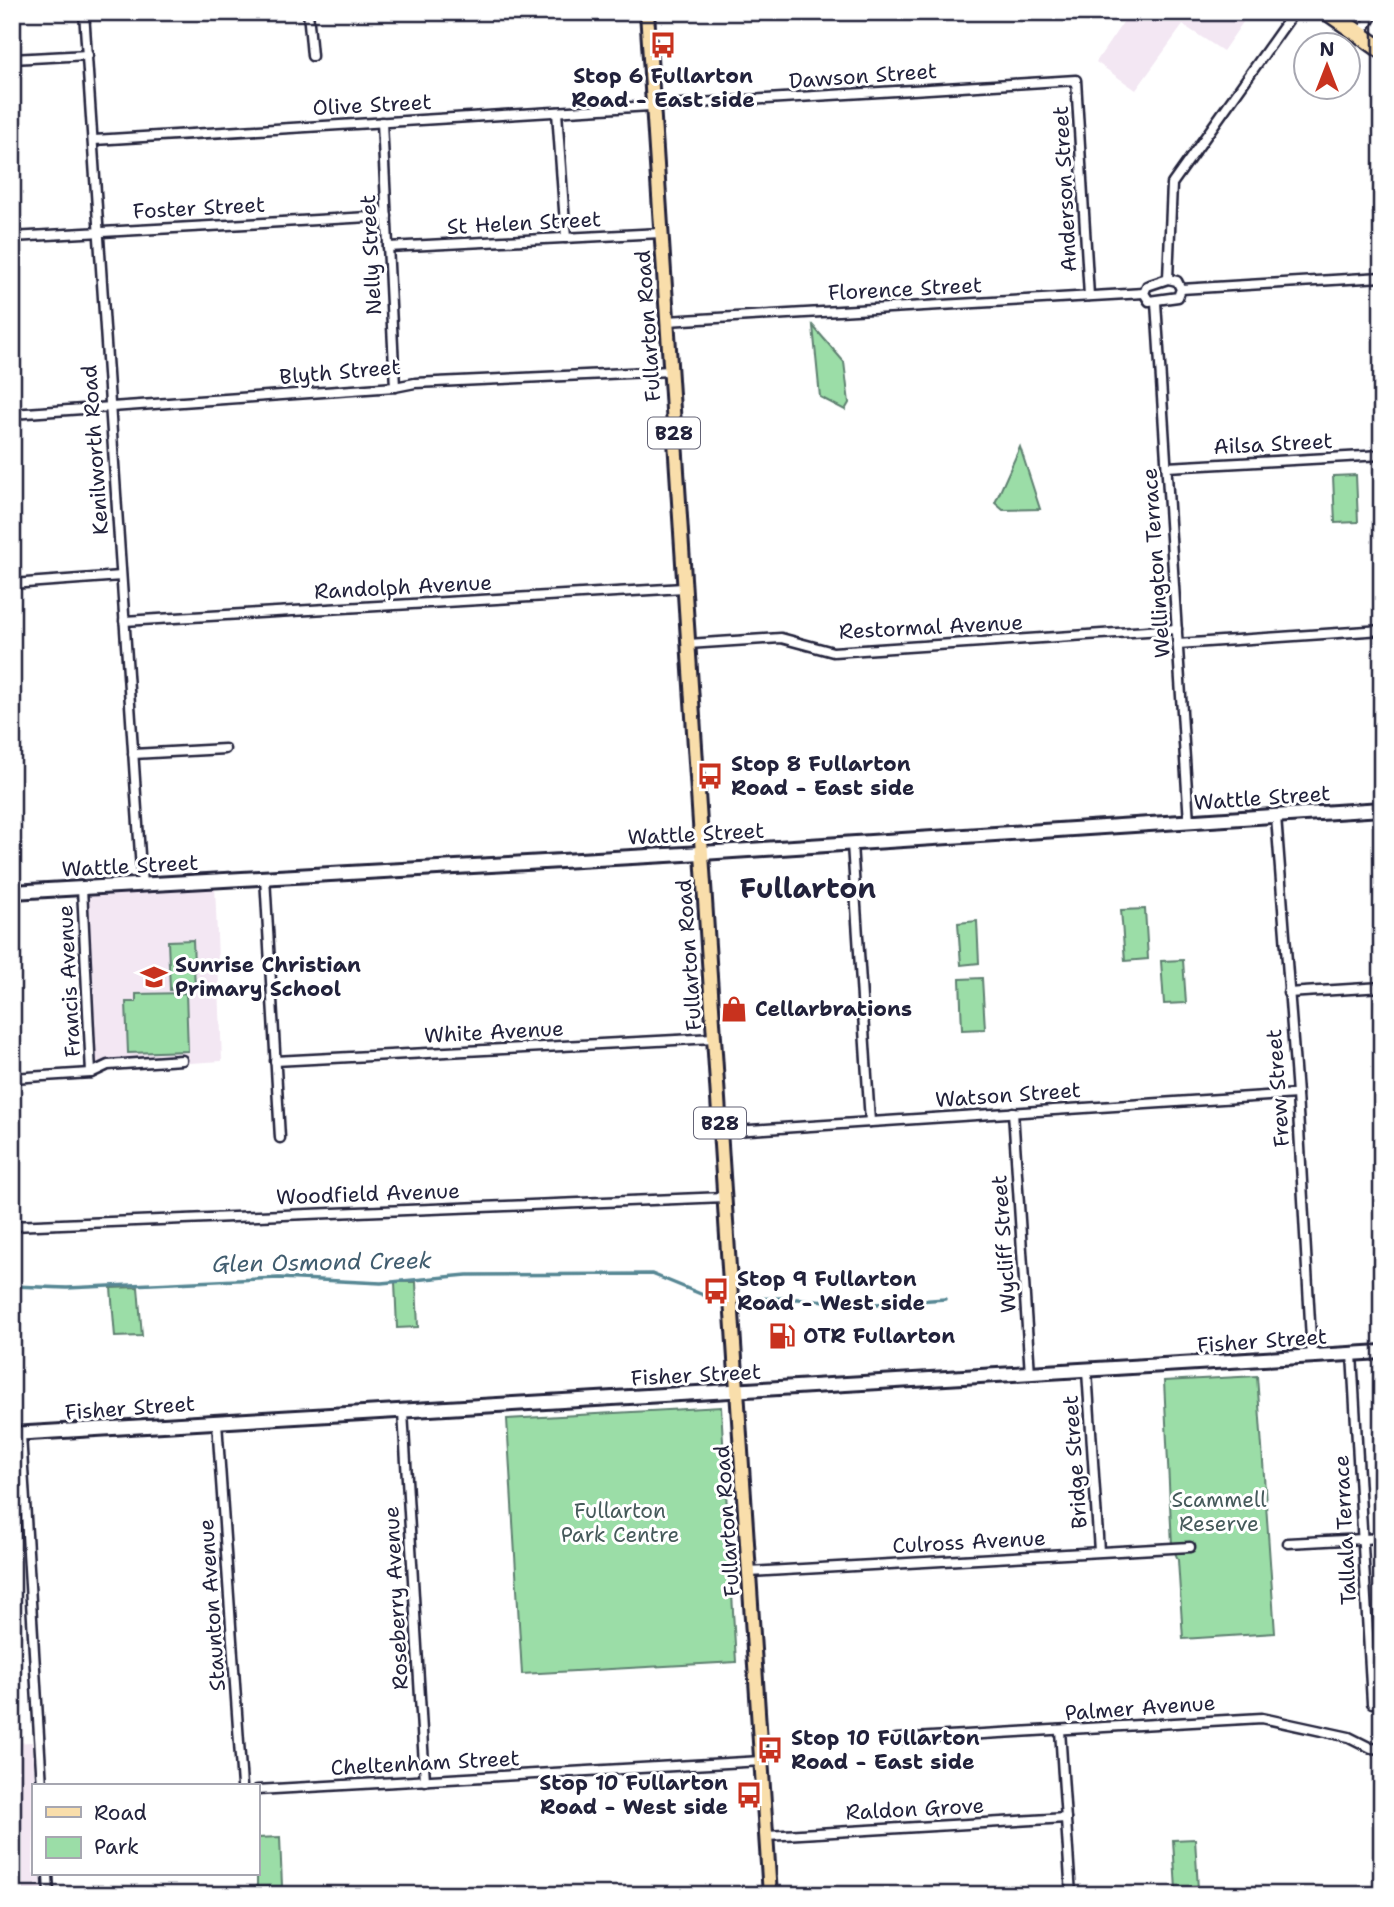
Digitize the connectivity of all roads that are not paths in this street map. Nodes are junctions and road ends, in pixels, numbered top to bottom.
1 (84, 12) edge
2 (309, 12) edge
3 (647, 12) edge
4 (1294, 12) edge
5 (1328, 12) edge
6 (1375, 12) edge
7 (1357, 32) edge
8 (1361, 32) edge
9 (1362, 35) edge
10 (1382, 50) edge
11 (88, 55) junction
12 (312, 56) dead end
13 (12, 59) edge
14 (1076, 80) joint
15 (653, 107) junction
16 (557, 112) junction
17 (382, 122) junction
18 (94, 140) junction
19 (387, 216) junction
20 (100, 231) junction
21 (661, 233) junction
22 (12, 237) edge
23 (566, 238) junction
24 (388, 247) junction
25 (1382, 277) edge
26 (1168, 279) junction
27 (1181, 289) junction
28 (1144, 293) junction
29 (1089, 296) junction
30 (1156, 302) junction
31 (667, 321) junction
32 (670, 371) junction
33 (395, 387) junction
34 (110, 407) junction
35 (12, 414) edge
36 (1382, 455) edge
37 (1167, 467) junction
38 (121, 576) junction
39 (12, 584) edge
40 (684, 588) junction
41 (124, 621) junction
42 (1177, 629) junction
43 (1382, 630) edge
44 (1178, 644) junction
45 (688, 645) junction
46 (225, 749) dead end
47 (133, 754) junction
48 (1382, 809) edge
49 (1276, 816) junction
50 (1189, 822) junction
51 (852, 844) junction
52 (702, 853) junction
53 (265, 877) junction
54 (142, 884) junction
55 (82, 888) junction
56 (12, 892) edge
57 (1382, 987) edge
58 (1288, 993) junction
59 (714, 1038) junction
60 (182, 1059) dead end
61 (275, 1061) junction
62 (91, 1073) junction
63 (12, 1078) edge
64 (1297, 1094) junction
65 (1013, 1112) junction
66 (870, 1122) junction
67 (720, 1132) junction
68 (280, 1138) dead end
69 (724, 1197) junction
70 (12, 1226) edge
71 (1382, 1352) edge
72 (1352, 1354) junction
73 (1312, 1357) junction
74 (1087, 1371) junction
75 (1030, 1374) junction
76 (737, 1392) junction
77 (403, 1412) junction
78 (218, 1422) junction
79 (17, 1434) edge
80 (1364, 1538) junction
81 (1382, 1538) edge
82 (1288, 1543) dead end
83 (1191, 1547) dead end
84 (1099, 1551) junction
85 (749, 1572) junction
86 (1372, 1703) dead end
87 (1060, 1730) junction
88 (897, 1739) dead end
89 (1382, 1749) edge
90 (762, 1761) junction
91 (425, 1782) junction
92 (42, 1784) edge
93 (242, 1784) edge
94 (259, 1790) edge
95 (1066, 1818) junction
96 (766, 1836) junction
97 (48, 1876) edge
98 (49, 1895) edge
99 (770, 1895) edge
100 (1071, 1895) edge

1 - 11 street, Kenilworth Road
2 - 12 street
3 - 15 main road, Fullarton Road / B28
4 - 26 street
5 - 7 highway
6 - 8 street
9 - 10 highway
11 - 13 street
11 - 18 street, Kenilworth Road
14 - 15 street, Dawson Street
14 - 29 street, Anderson Street
15 - 16 street, Olive Street
15 - 21 main road, Fullarton Road / B28
16 - 17 street, Olive Street
16 - 23 street
17 - 18 street, Olive Street
17 - 19 street, Nelly Street
18 - 20 street, Kenilworth Road
19 - 20 street, Foster Street
19 - 24 street, Nelly Street
20 - 22 street, Foster Street
20 - 34 street, Kenilworth Road
21 - 23 street, St Helen Street
21 - 31 main road, Fullarton Road / B28
23 - 24 street, St Helen Street
24 - 33 street, Nelly Street
25 - 27 street
26 - 27 street
26 - 28 street
27 - 30 street
28 - 29 street, Florence Street
28 - 30 street
29 - 31 street, Florence Street
30 - 37 street, Wellington Terrace
31 - 32 main road, Fullarton Road / B28
32 - 33 street, Blyth Street
32 - 40 main road, Fullarton Road / B28
33 - 34 street, Blyth Street
34 - 35 street, Blyth Street
34 - 38 street, Kenilworth Road
36 - 37 street, Ailsa Street
37 - 42 street, Wellington Terrace
38 - 39 street
38 - 41 street, Kenilworth Road
40 - 41 street, Randolph Avenue
40 - 45 main road, Fullarton Road / B28
41 - 47 street, Kenilworth Road
42 - 44 street, Wellington Terrace
42 - 45 street, Restormal Avenue
43 - 44 street
44 - 50 street, Wellington Terrace
45 - 52 main road, Fullarton Road / B28
46 - 47 street
47 - 54 street, Kenilworth Road
48 - 49 street, Wattle Street
49 - 50 street, Wattle Street
49 - 58 street, Frew Street
50 - 51 street, Wattle Street
51 - 52 street, Wattle Street
51 - 66 street
52 - 53 street, Wattle Street
52 - 59 main road, Fullarton Road / B28
53 - 54 street, Wattle Street
53 - 61 street
54 - 55 street, Wattle Street
55 - 56 street, Wattle Street
55 - 62 street, Francis Avenue
57 - 58 street
58 - 64 street, Frew Street
59 - 61 street, White Avenue
59 - 67 main road, Fullarton Road / B28
60 - 62 street, Francis Avenue
61 - 68 street
62 - 63 street, Francis Avenue
64 - 65 street, Watson Street
64 - 73 street, Frew Street
65 - 66 street, Watson Street
65 - 75 street, Wycliff Street
66 - 67 street, Watson Street
67 - 69 main road, Fullarton Road / B28
69 - 70 street, Woodfield Avenue
69 - 76 main road, Fullarton Road / B28
71 - 72 street, Fisher Street
72 - 73 street, Fisher Street
72 - 80 street, Tallala Terrace
73 - 74 street, Fisher Street
74 - 75 street, Fisher Street
74 - 84 street, Bridge Street
75 - 76 street, Fisher Street
76 - 77 street, Fisher Street
76 - 85 main road, Fullarton Road / B28
77 - 78 street, Fisher Street
77 - 91 street, Roseberry Avenue
78 - 79 street, Fisher Street
78 - 93 street, Staunton Avenue
79 - 92 street
80 - 81 street
80 - 82 street
80 - 86 street, Tallala Terrace
83 - 84 street, Culross Avenue
84 - 85 street, Culross Avenue
85 - 90 main road, Fullarton Road / B28
87 - 88 street, Palmer Avenue
87 - 89 street, Palmer Avenue
87 - 95 street
90 - 91 street, Cheltenham Street
90 - 96 main road, Fullarton Road / B28
91 - 94 street, Cheltenham Street
95 - 96 street, Raldon Grove
95 - 100 street
96 - 99 main road, Fullarton Road / B28
97 - 98 street

